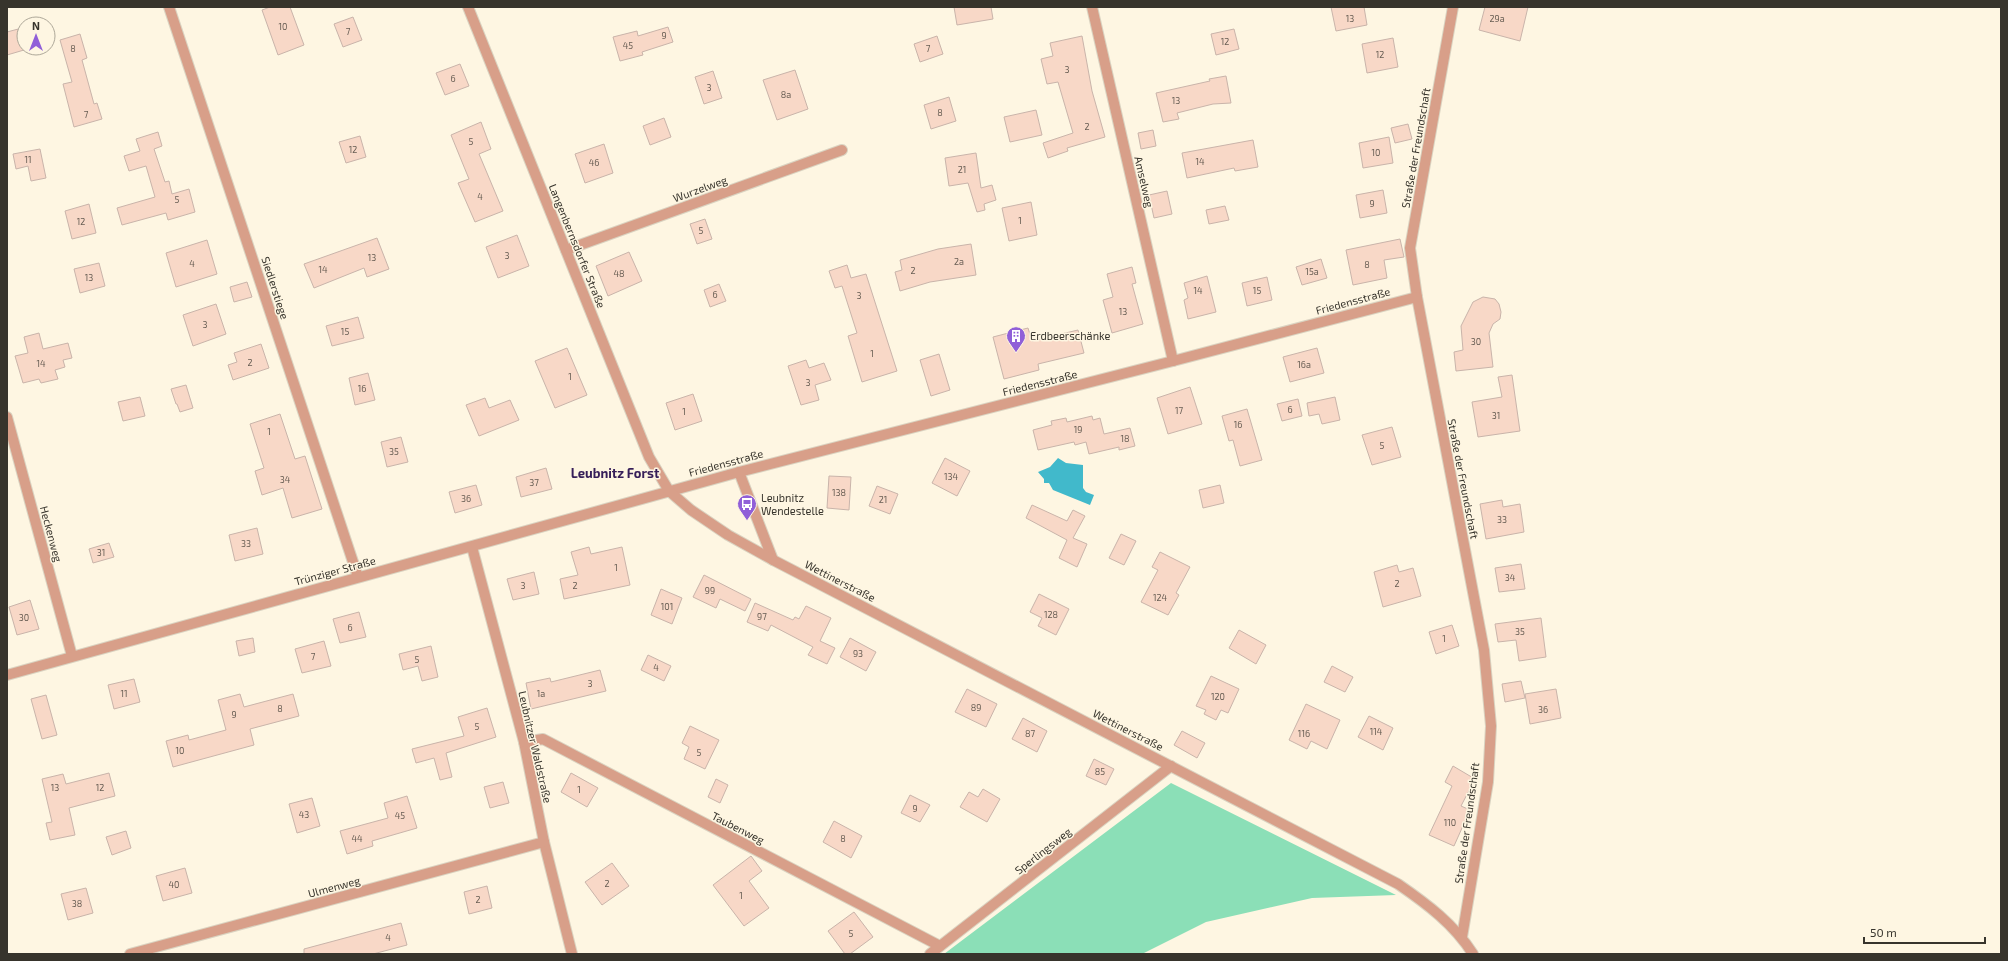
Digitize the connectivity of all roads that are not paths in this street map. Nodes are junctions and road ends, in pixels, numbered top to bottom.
1 (169, 7) edge
2 (468, 7) edge
3 (1092, 7) edge
4 (1453, 7) edge
5 (842, 150) dead end
6 (566, 250) junction
7 (1417, 297) junction
8 (1173, 361) junction
9 (7, 418) edge
10 (739, 472) junction
11 (669, 491) junction
12 (472, 547) junction
13 (773, 560) junction
14 (358, 577) junction
15 (72, 656) junction
16 (7, 674) edge
17 (524, 742) junction
18 (1171, 766) junction
19 (544, 842) junction
20 (1462, 937) junction
21 (940, 946) junction
22 (130, 954) edge
23 (572, 954) edge
24 (930, 954) edge
25 (1472, 954) edge

1 - 14 street, Siedlerstiege
2 - 6 street, Langenbernsdorfer Straße
3 - 8 street, Amselweg
4 - 7 street, Straße der Freundschaft
5 - 6 street, Wurzelweg
6 - 11 street, Langenbernsdorfer Straße
7 - 8 street, Friedensstraße
7 - 20 street, Straße der Freundschaft
8 - 10 street, Friedensstraße
9 - 15 street, Heckenweg
10 - 11 street, Friedensstraße
10 - 13 street
11 - 12 street, Trünziger Straße
11 - 13 street, Wettinerstraße
12 - 14 street, Trünziger Straße
12 - 17 street, Leubnitzer Waldstraße
13 - 18 street, Wettinerstraße
14 - 15 street, Trünziger Straße
15 - 16 street, Trünziger Straße
17 - 19 street, Leubnitzer Waldstraße
17 - 21 street, Taubenweg
18 - 20 street, Wettinerstraße
18 - 21 street, Sperlingsweg
19 - 22 street, Ulmenweg
19 - 23 street, Leubnitzer Waldstraße
20 - 25 street
21 - 24 street, Sperlingsweg

